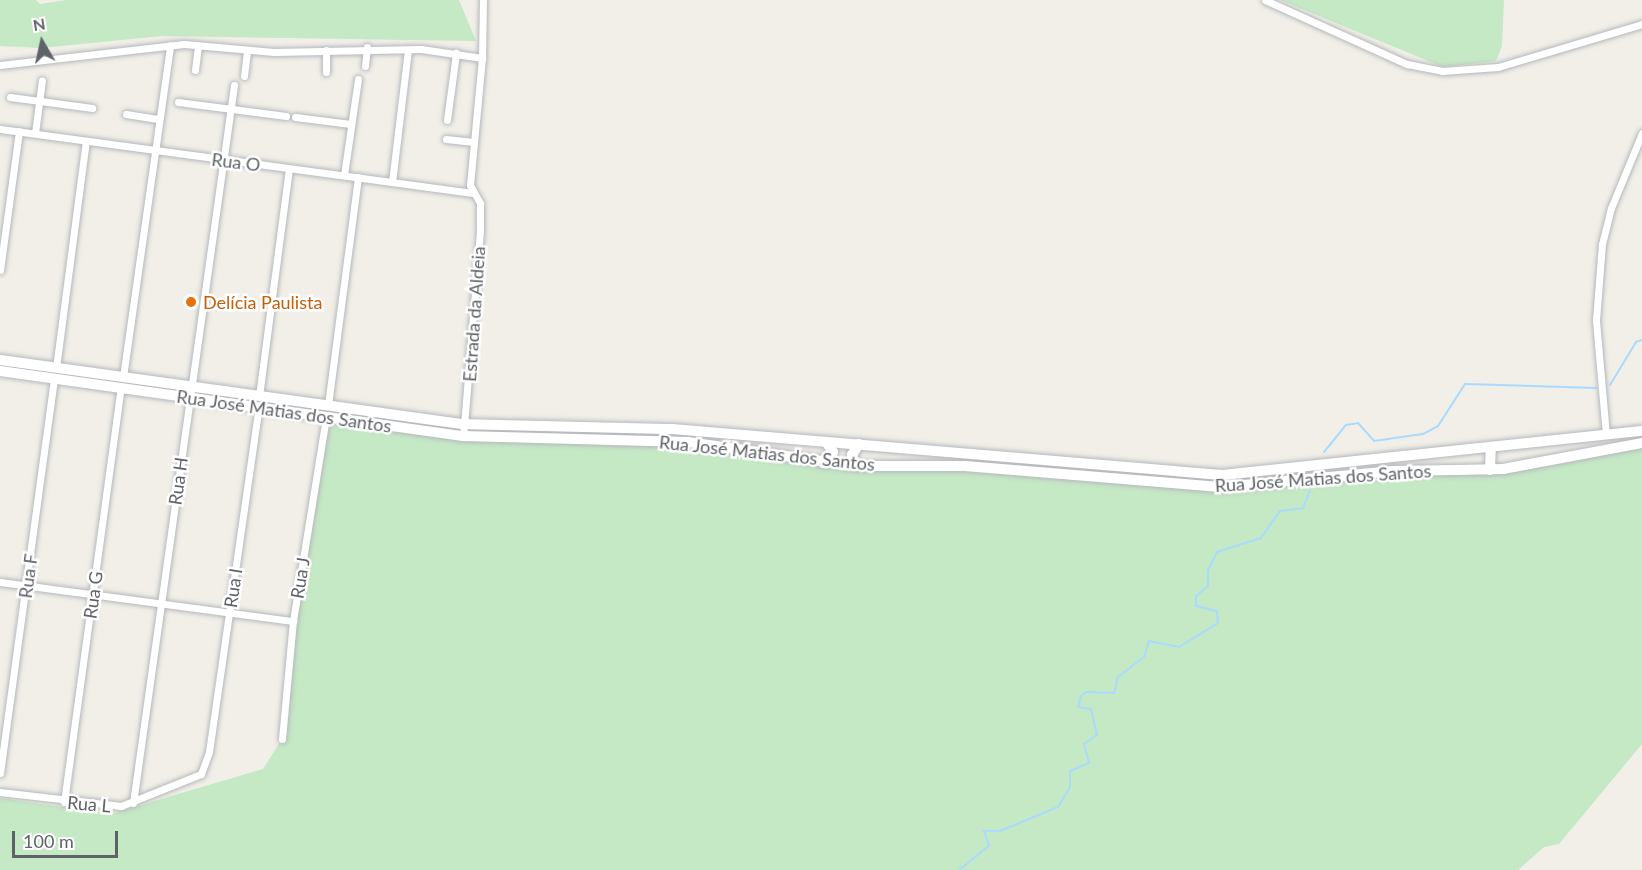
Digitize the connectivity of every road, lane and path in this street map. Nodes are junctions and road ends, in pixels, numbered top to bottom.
1 (483, 0) edge
2 (1264, 0) edge
3 (1642, 24) edge
4 (170, 45) junction
5 (198, 45) junction
6 (367, 47) junction
7 (326, 50) junction
8 (408, 50) junction
9 (247, 51) junction
10 (456, 54) junction
11 (482, 57) junction
12 (0, 65) edge
13 (365, 66) dead end
14 (195, 70) dead end
15 (326, 72) dead end
16 (244, 76) dead end
17 (358, 79) dead end
18 (42, 80) dead end
19 (234, 86) dead end
20 (10, 97) dead end
21 (40, 101) junction
22 (178, 102) dead end
23 (92, 108) dead end
24 (231, 108) junction
25 (126, 114) dead end
26 (286, 116) dead end
27 (296, 117) dead end
28 (158, 118) junction
29 (447, 120) dead end
30 (351, 124) junction
31 (0, 129) edge
32 (19, 131) junction
33 (35, 133) junction
34 (1642, 133) edge
35 (446, 139) dead end
36 (86, 141) junction
37 (474, 142) junction
38 (153, 151) junction
39 (223, 160) junction
40 (289, 169) junction
41 (344, 175) junction
42 (358, 177) junction
43 (392, 182) junction
44 (473, 193) junction
45 (0, 270) edge
46 (0, 360) edge
47 (0, 371) edge
48 (55, 373) junction
49 (122, 383) junction
50 (191, 392) junction
51 (260, 396) junction
52 (328, 405) junction
53 (259, 408) junction
54 (326, 417) junction
55 (464, 424) junction
56 (1642, 431) edge
57 (1605, 435) junction
58 (463, 436) junction
59 (826, 442) junction
60 (1642, 443) edge
61 (859, 444) junction
62 (1513, 445) junction
63 (1491, 447) junction
64 (824, 463) junction
65 (856, 466) junction
66 (1517, 466) junction
67 (1490, 470) junction
68 (0, 582) edge
69 (27, 585) junction
70 (93, 592) junction
71 (161, 603) junction
72 (230, 613) junction
73 (292, 621) junction
74 (282, 739) dead end
75 (204, 769) joint
76 (0, 773) edge
77 (0, 792) edge
78 (64, 802) junction
79 (133, 803) junction

1 - 11 street, Estrada da Aldeia
2 - 3 street
4 - 5 street
4 - 12 street
4 - 28 street, Rua G
5 - 9 street
5 - 14 street
6 - 7 street
6 - 8 street
6 - 13 street
7 - 9 street
7 - 15 street
8 - 10 street
8 - 43 street
9 - 16 street
10 - 11 street
10 - 29 street
11 - 37 street, Estrada da Aldeia
17 - 30 street
18 - 21 street
19 - 24 street, Rua H
20 - 21 street
21 - 23 street
21 - 33 street
22 - 24 street
24 - 26 street
24 - 39 street, Rua H
25 - 28 street
27 - 30 street
28 - 38 street, Rua G
30 - 41 street
31 - 32 street, Rua O
32 - 33 street, Rua O
32 - 45 street
33 - 36 street, Rua O
34 - 57 street
35 - 37 street
36 - 38 street, Rua O
36 - 48 street, Rua F
37 - 44 street, Estrada da Aldeia
38 - 39 street, Rua O
38 - 49 street, Rua G
39 - 40 street, Rua O
39 - 50 street, Rua H
40 - 41 street, Rua O
40 - 51 street
41 - 42 street, Rua O
42 - 43 street, Rua O
42 - 52 street
43 - 44 street, Rua O
44 - 55 street, Estrada da Aldeia
46 - 48 main road, Rua José Matias dos Santos
47 - 48 main road, Rua José Matias dos Santos
48 - 49 main road, Rua José Matias dos Santos
48 - 69 street, Rua F
49 - 50 main road, Rua José Matias dos Santos
49 - 70 street, Rua G
50 - 51 main road, Rua José Matias dos Santos
50 - 53 main road, Rua José Matias dos Santos
50 - 71 street, Rua H
51 - 52 main road, Rua José Matias dos Santos
52 - 55 main road, Rua José Matias dos Santos
53 - 54 main road, Rua José Matias dos Santos
53 - 72 street, Rua I
54 - 58 main road, Rua José Matias dos Santos
54 - 73 street, Rua J
55 - 58 street, Estrada da Aldeia
55 - 59 main road, Rua José Matias dos Santos
56 - 57 main road, Rua José Matias dos Santos
57 - 62 main road, Rua José Matias dos Santos
58 - 64 main road, Rua José Matias dos Santos
59 - 61 main road, Rua José Matias dos Santos
59 - 64 main road
60 - 66 main road, Rua José Matias dos Santos
61 - 63 main road, Rua José Matias dos Santos
61 - 65 main road
62 - 63 main road, Rua José Matias dos Santos
62 - 66 main road
63 - 67 main road
64 - 65 main road, Rua José Matias dos Santos
65 - 67 main road, Rua José Matias dos Santos
66 - 67 main road, Rua José Matias dos Santos
68 - 69 street
69 - 70 street
69 - 76 street, Rua F
70 - 71 street
70 - 78 street, Rua G
71 - 72 street
71 - 79 street, Rua H
72 - 73 street
72 - 75 street, Rua I
73 - 74 street, Rua J
75 - 79 street, Rua L
77 - 78 street, Rua L
78 - 79 street, Rua L

